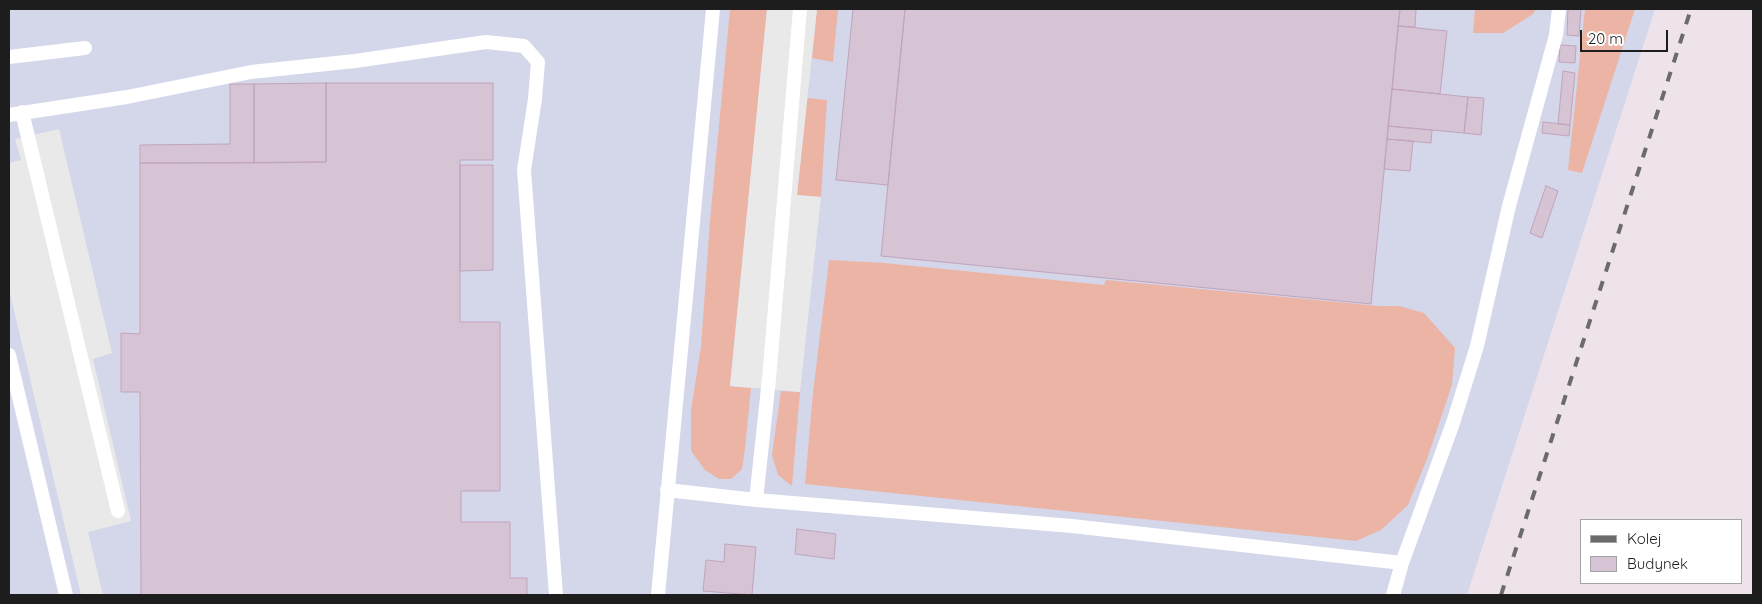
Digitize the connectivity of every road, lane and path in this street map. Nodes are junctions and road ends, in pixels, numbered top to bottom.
1 (713, 9) edge
2 (800, 9) edge
3 (1559, 9) edge
4 (85, 48) dead end
5 (9, 57) edge
6 (16, 114) edge
7 (9, 355) edge
8 (667, 490) junction
9 (756, 500) junction
10 (118, 511) dead end
11 (1402, 563) junction
12 (66, 595) edge
13 (556, 595) edge
14 (658, 595) edge
15 (1393, 595) edge

1 - 8 lane
2 - 9 lane
3 - 11 lane
4 - 5 lane
6 - 10 lane
6 - 13 lane
7 - 12 lane
8 - 9 lane
8 - 14 lane
9 - 11 lane
11 - 15 lane

